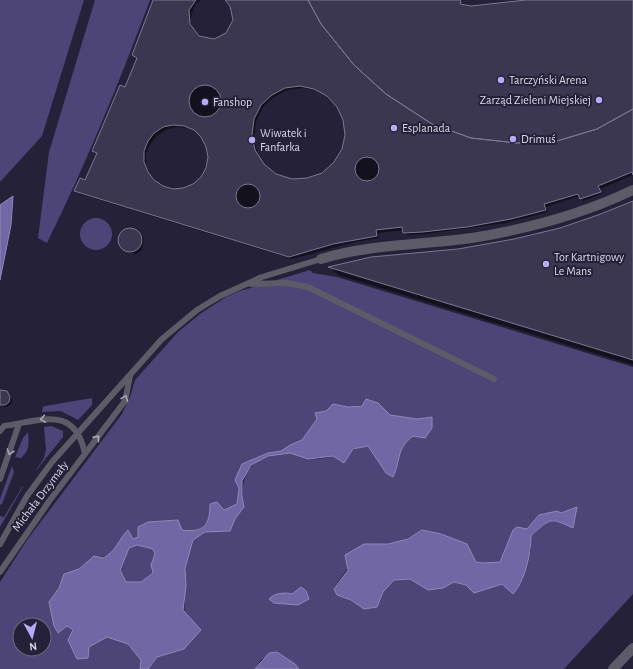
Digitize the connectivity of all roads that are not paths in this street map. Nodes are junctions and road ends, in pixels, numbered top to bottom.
1 (633, 190) edge
2 (321, 259) joint
3 (245, 284) junction
4 (130, 376) junction
5 (494, 379) dead end
6 (19, 424) junction
7 (0, 431) edge
8 (78, 433) junction
9 (84, 454) junction
10 (0, 479) edge
11 (0, 544) edge
12 (0, 572) edge
13 (633, 648) edge
14 (613, 669) edge

1 - 2 street
2 - 3 lane, Michała Drzymały
3 - 4 lane, Michała Drzymały
3 - 5 lane
4 - 8 lane, Michała Drzymały
9 -> 4 lane, Michała Drzymały
6 - 7 lane
8 -> 6 lane
6 -> 10 lane
8 - 9 lane
8 - 11 lane, Michała Drzymały
9 - 12 lane, Michała Drzymały
13 - 14 street

